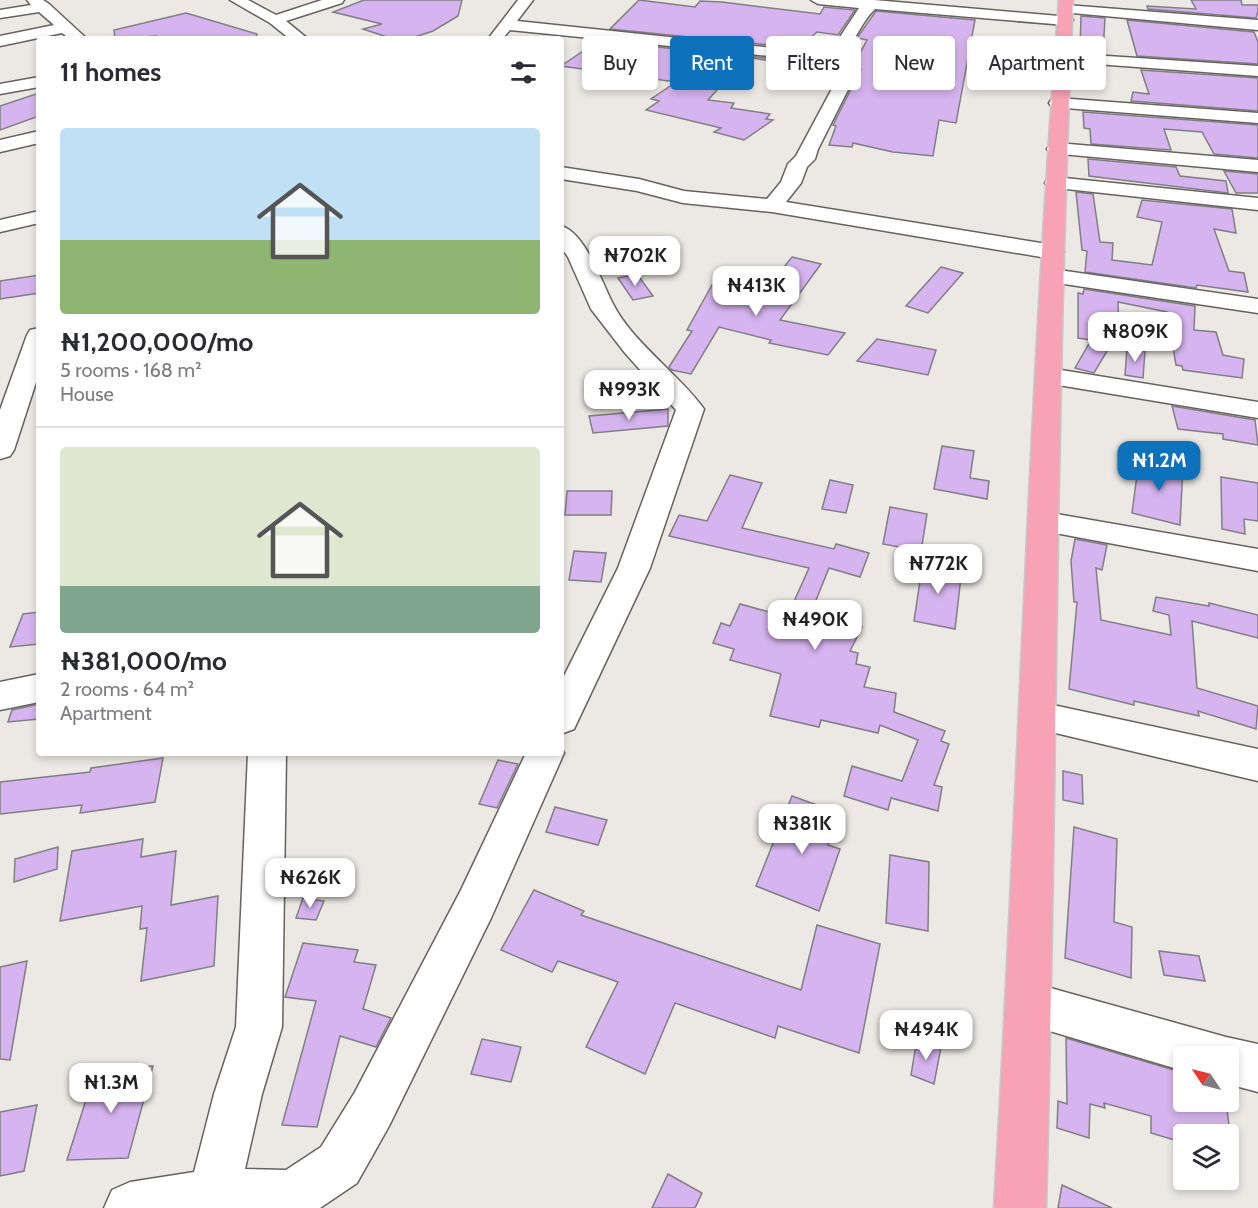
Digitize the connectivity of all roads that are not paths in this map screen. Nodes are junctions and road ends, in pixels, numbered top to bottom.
1 (237, 0) edge
2 (336, 0) edge
3 (526, 0) edge
4 (818, 0) edge
5 (39, 4) edge
6 (872, 4) junction
7 (1066, 10) edge
8 (0, 14) edge
9 (275, 20) junction
10 (507, 25) junction
11 (1258, 25) edge
12 (558, 29) junction
13 (73, 33) edge
14 (46, 36) edge
15 (296, 36) edge
16 (496, 36) edge
17 (547, 36) edge
18 (848, 36) edge
19 (1064, 36) edge
20 (36, 37) edge
21 (0, 41) edge
22 (766, 51) edge
23 (1106, 61) edge
24 (1258, 71) edge
25 (36, 83) edge
26 (0, 89) edge
27 (840, 90) edge
28 (1059, 90) edge
29 (1058, 103) junction
30 (1258, 118) edge
31 (36, 138) edge
32 (0, 146) edge
33 (1057, 149) junction
34 (1258, 166) edge
35 (564, 173) edge
36 (1055, 183) junction
37 (1258, 204) edge
38 (772, 206) junction
39 (36, 218) edge
40 (0, 225) edge
41 (564, 236) edge
42 (1053, 264) junction
43 (1258, 306) edge
44 (36, 344) edge
45 (1049, 376) junction
46 (1258, 410) edge
47 (0, 450) edge
48 (1045, 522) junction
49 (1258, 560) edge
50 (36, 689) edge
51 (0, 696) edge
52 (564, 713) edge
53 (1039, 716) junction
54 (267, 756) edge
55 (544, 756) edge
56 (1258, 765) edge
57 (1029, 1004) junction
58 (1178, 1046) edge
59 (1239, 1063) edge
60 (1258, 1068) edge
61 (215, 1201) edge
62 (130, 1208) edge
63 (1020, 1208) edge

1 - 9 street
2 - 9 street
3 - 10 street
4 - 6 street
5 - 8 street
5 - 13 street
6 - 7 street
6 - 18 street
7 - 11 street
7 - 19 main road
9 - 15 street
10 - 12 street
10 - 16 street
12 - 17 street
12 - 22 street
13 - 14 street
20 - 21 street
23 - 24 street
25 - 26 street
27 - 38 street
28 - 29 main road
29 - 30 street
29 - 33 main road
31 - 32 street
33 - 34 street
33 - 36 main road
35 - 38 street
36 - 37 street
36 - 42 main road
38 - 42 street
39 - 40 street
41 - 52 street
42 - 43 street
42 - 45 main road
44 - 47 street
45 - 46 street
45 - 48 main road
48 - 49 street
48 - 53 main road
50 - 51 street
53 - 56 street
53 - 57 main road
54 - 61 street
55 - 61 street
57 - 58 street
57 - 63 main road
59 - 60 street
61 - 62 street

